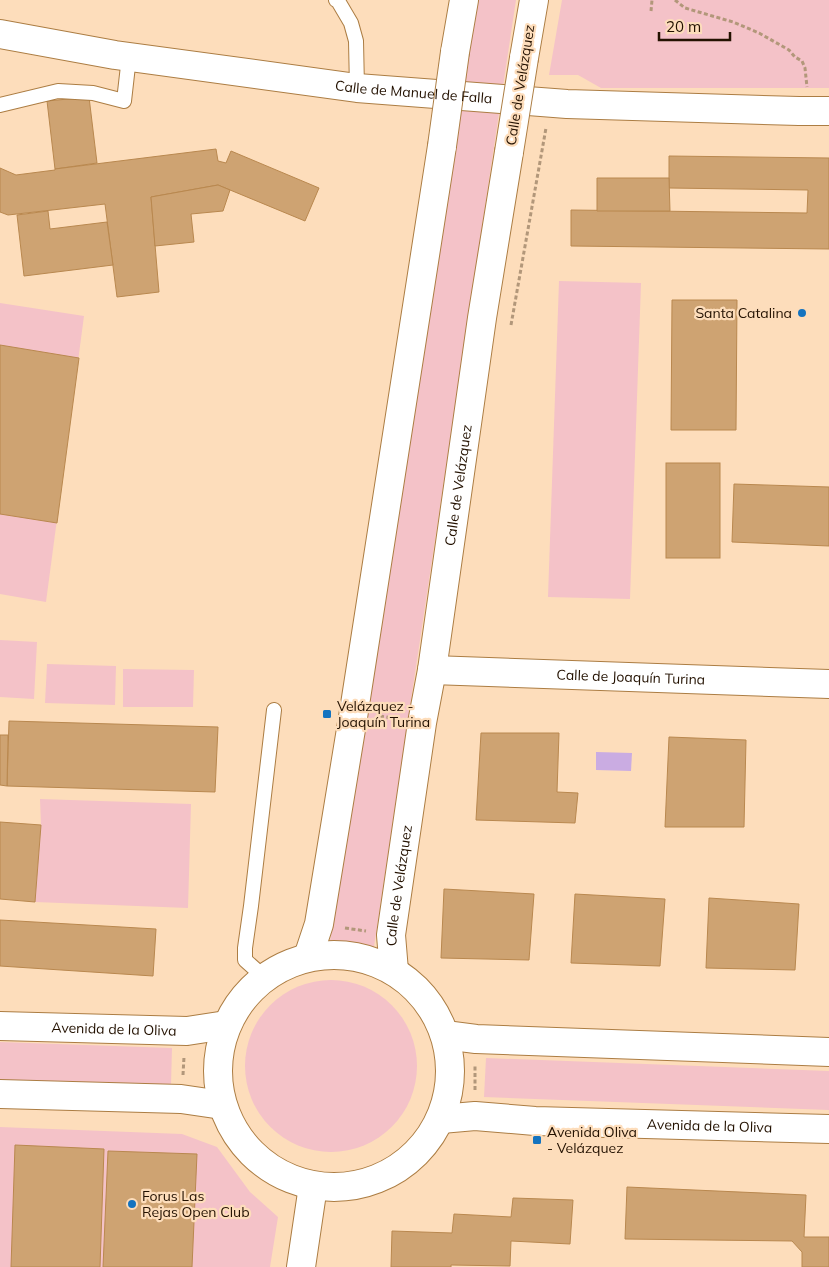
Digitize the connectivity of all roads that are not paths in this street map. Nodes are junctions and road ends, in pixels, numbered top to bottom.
1 (336, 0) edge
2 (464, 0) edge
3 (534, 0) edge
4 (0, 34) edge
5 (129, 57) junction
6 (358, 88) junction
7 (0, 106) edge
8 (818, 111) edge
9 (432, 670) junction
10 (829, 684) edge
11 (274, 710) dead end
12 (308, 957) junction
13 (394, 971) junction
14 (265, 978) junction
15 (226, 1025) junction
16 (0, 1026) edge
17 (446, 1035) junction
18 (829, 1052) edge
19 (0, 1094) edge
20 (222, 1105) junction
21 (441, 1119) junction
22 (829, 1129) edge
23 (313, 1186) junction
24 (301, 1267) edge

1 - 6 lane
2 - 12 street, bridge
3 - 9 street, Calle de Velázquez, bridge
4 - 5 street, Calle de Manuel de Falla
5 - 6 street, Calle de Manuel de Falla
5 - 7 lane
6 - 8 street, Calle de Manuel de Falla
9 - 10 street, Calle de Joaquín Turina
9 - 13 street, Calle de Velázquez
11 - 14 lane
12 - 13 street
12 - 14 street
13 - 17 street
14 - 15 street
15 - 16 street, Avenida de la Oliva
15 - 20 street
17 - 18 street
17 - 21 street
19 - 20 street
20 - 23 street
21 - 22 street, Avenida de la Oliva
21 - 23 street
23 - 24 street

